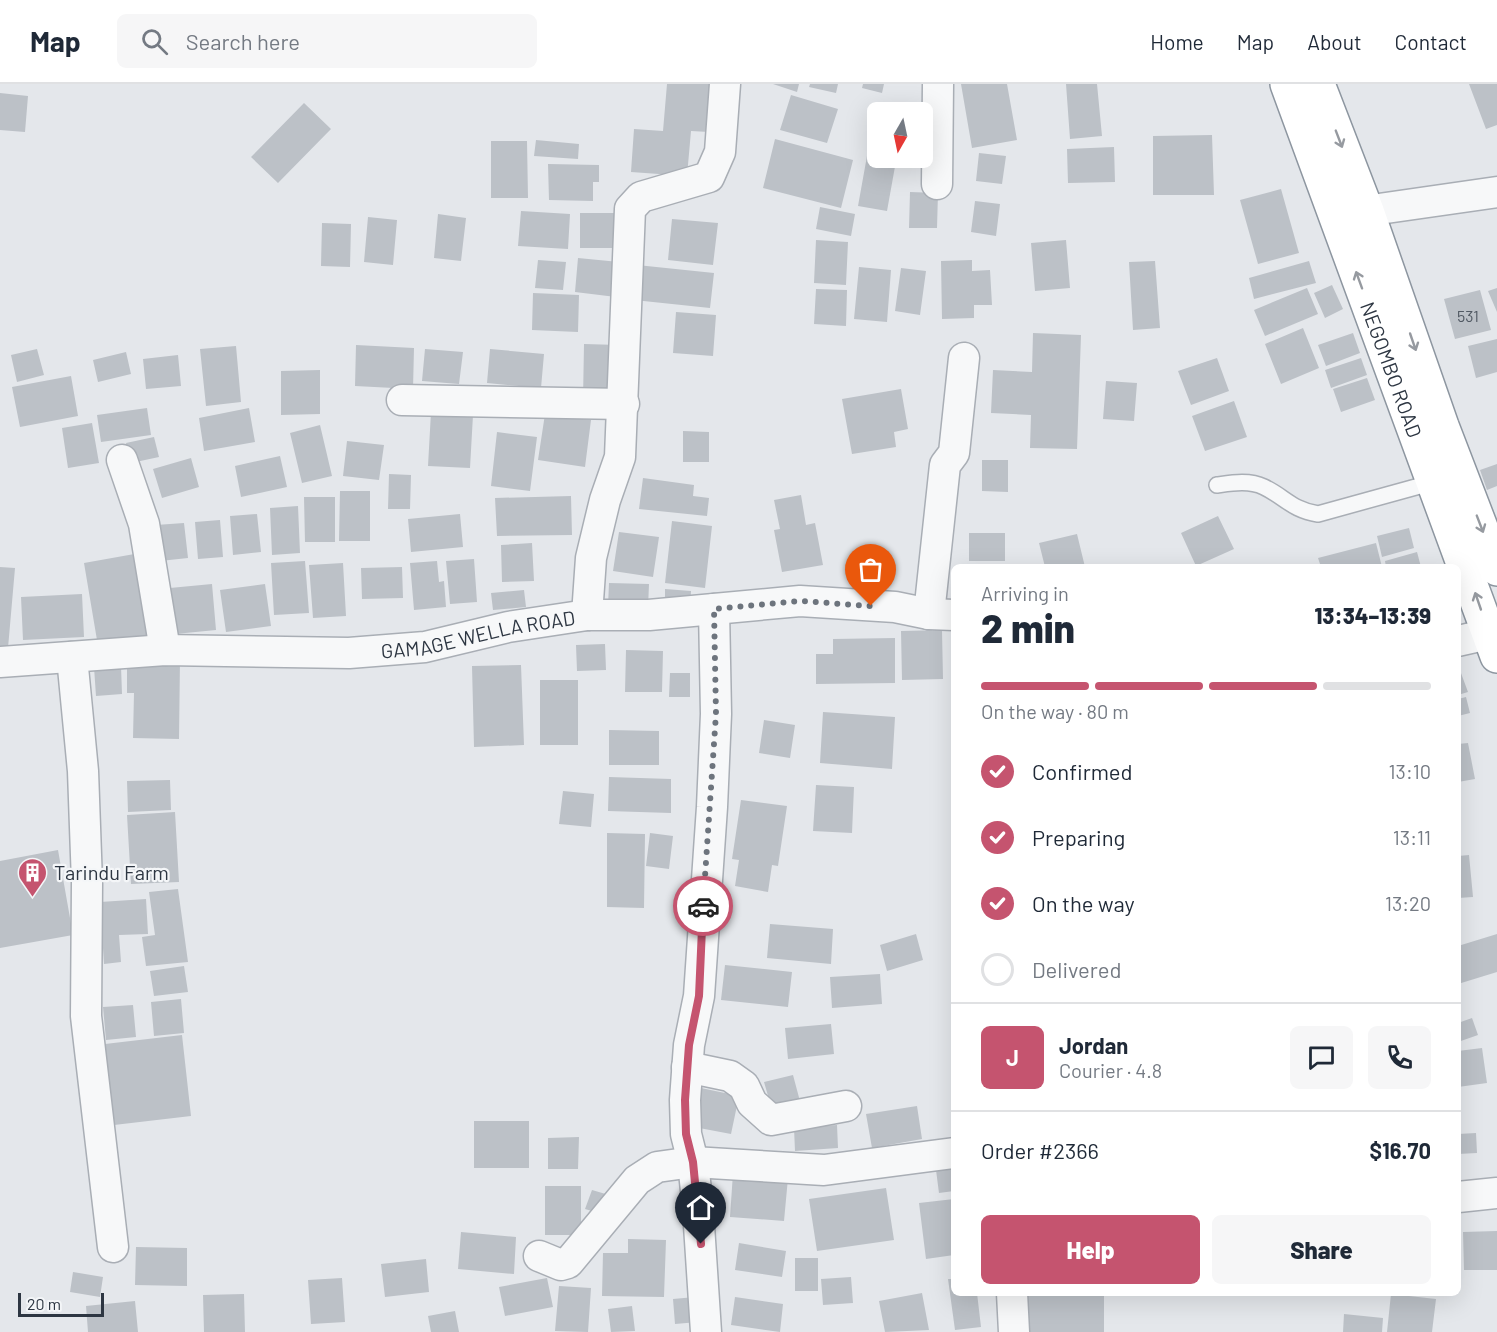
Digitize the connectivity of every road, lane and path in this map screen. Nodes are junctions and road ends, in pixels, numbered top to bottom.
1 (725, 84) edge
2 (938, 84) edge
3 (1287, 84) edge
4 (1318, 84) edge
5 (937, 184) dead end
6 (1497, 192) edge
7 (1367, 211) junction
8 (1335, 215) junction
9 (964, 358) dead end
10 (402, 400) dead end
11 (624, 404) junction
12 (122, 460) dead end
13 (1434, 482) junction
14 (1217, 485) dead end
15 (1497, 566) edge
16 (714, 609) junction
17 (587, 615) junction
18 (941, 615) edge
19 (1461, 640) edge
20 (1495, 641) edge
21 (165, 650) junction
22 (72, 657) junction
23 (0, 662) edge
24 (687, 1067) junction
25 (846, 1106) dead end
26 (951, 1153) edge
27 (693, 1162) junction
28 (1497, 1193) edge
29 (1461, 1197) edge
30 (113, 1247) dead end
31 (538, 1256) dead end
32 (1012, 1296) edge
33 (706, 1332) edge
34 (1014, 1332) edge

1 - 11 street
2 - 5 street
3 - 8 highway, NEGOMBO ROAD
4 -> 7 highway, NEGOMBO ROAD
6 - 7 street
7 - 8 street
7 -> 15 highway, NEGOMBO ROAD
13 -> 8 highway, NEGOMBO ROAD
9 - 18 street
10 - 11 street
11 - 17 street
12 - 21 street
13 - 14 lane
20 -> 13 highway, NEGOMBO ROAD
16 - 17 street, GAMAGE WELLA ROAD
16 - 18 street, GAMAGE WELLA ROAD
16 - 24 street
17 - 21 street, GAMAGE WELLA ROAD
19 - 20 street
21 - 22 street, GAMAGE WELLA ROAD
22 - 23 street, GAMAGE WELLA ROAD
22 - 30 street
24 - 25 street
24 - 27 street
26 - 27 street
27 - 31 street
27 - 33 street
28 - 29 street
32 - 34 street

